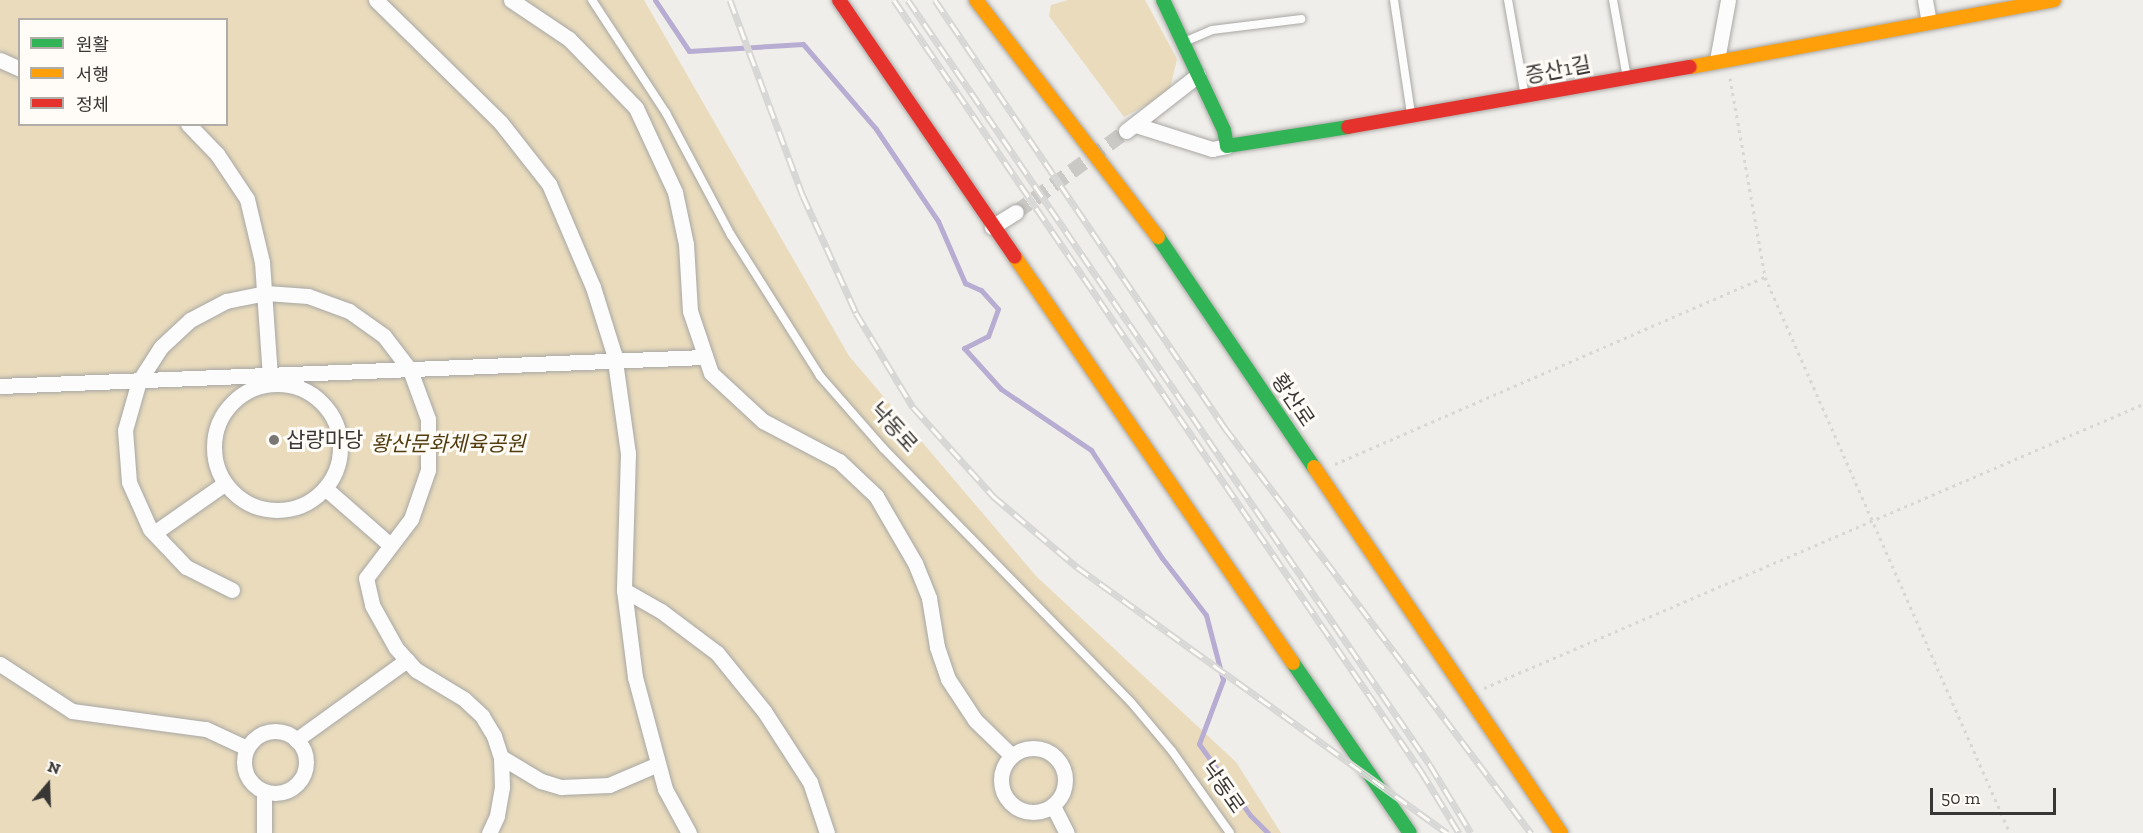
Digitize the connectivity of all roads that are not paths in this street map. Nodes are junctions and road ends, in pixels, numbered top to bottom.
1 (376, 0) edge
2 (511, 0) edge
3 (592, 0) edge
4 (839, 0) edge
5 (976, 0) edge
6 (1163, 0) edge
7 (1394, 0) edge
8 (1508, 0) edge
9 (1613, 0) edge
10 (1728, 0) edge
11 (1925, 0) edge
12 (2052, 0) edge
13 (1301, 19) dead end
14 (1929, 22) junction
15 (1182, 42) junction
16 (1722, 59) junction
17 (0, 60) edge
18 (18, 68) edge
19 (1198, 75) junction
20 (1627, 78) junction
21 (1525, 98) junction
22 (1411, 117) junction
23 (190, 126) edge
24 (1227, 146) junction
25 (1016, 212) tunnel mouth
26 (992, 227) junction
27 (266, 293) junction
28 (705, 357) junction
29 (615, 360) junction
30 (410, 370) junction
31 (270, 375) junction
32 (139, 381) junction
33 (0, 386) edge
34 (224, 484) junction
35 (325, 488) junction
36 (154, 533) junction
37 (390, 545) junction
38 (232, 590) dead end
39 (624, 590) junction
40 (407, 660) junction
41 (0, 664) edge
42 (296, 740) junction
43 (247, 748) junction
44 (1011, 755) junction
45 (501, 757) junction
46 (658, 764) junction
47 (264, 792) junction
48 (1053, 806) junction
49 (264, 833) edge
50 (489, 833) edge
51 (688, 833) edge
52 (827, 833) edge
53 (1067, 833) edge
54 (1230, 833) edge
55 (1410, 833) edge
56 (1561, 833) edge

1 - 29 street
2 - 28 street
3 - 54 lane, 낙동로
4 - 26 street
5 - 56 street, 황산로
6 - 15 street
7 - 22 lane
8 - 21 lane
9 - 20 lane
10 - 16 street
11 - 14 street
12 - 14 street, 증산1길
13 - 15 lane
14 - 16 street, 증산1길
15 - 19 street
16 - 20 street, 증산1길
17 - 18 street
19 - 24 street
19 - 24 street
20 - 21 street, 증산1길
21 - 22 street, 증산1길
22 - 24 street, 증산1길
23 - 27 street
25 - 26 street
26 - 55 street
27 - 30 street
27 - 31 street
27 - 32 street
28 - 29 street
28 - 44 street
29 - 30 street
29 - 39 street
30 - 31 street
30 - 37 street
31 - 32 street
32 - 33 street
32 - 36 street
34 - 35 street
34 - 35 street
34 - 36 street
35 - 37 street
36 - 38 street
37 - 40 street
39 - 46 street
39 - 52 street
40 - 42 street
40 - 45 street
41 - 43 street
42 - 43 street
42 - 47 street
43 - 47 street
44 - 48 street
44 - 48 street
45 - 46 street
45 - 50 street
46 - 51 street
47 - 49 street
48 - 53 street

